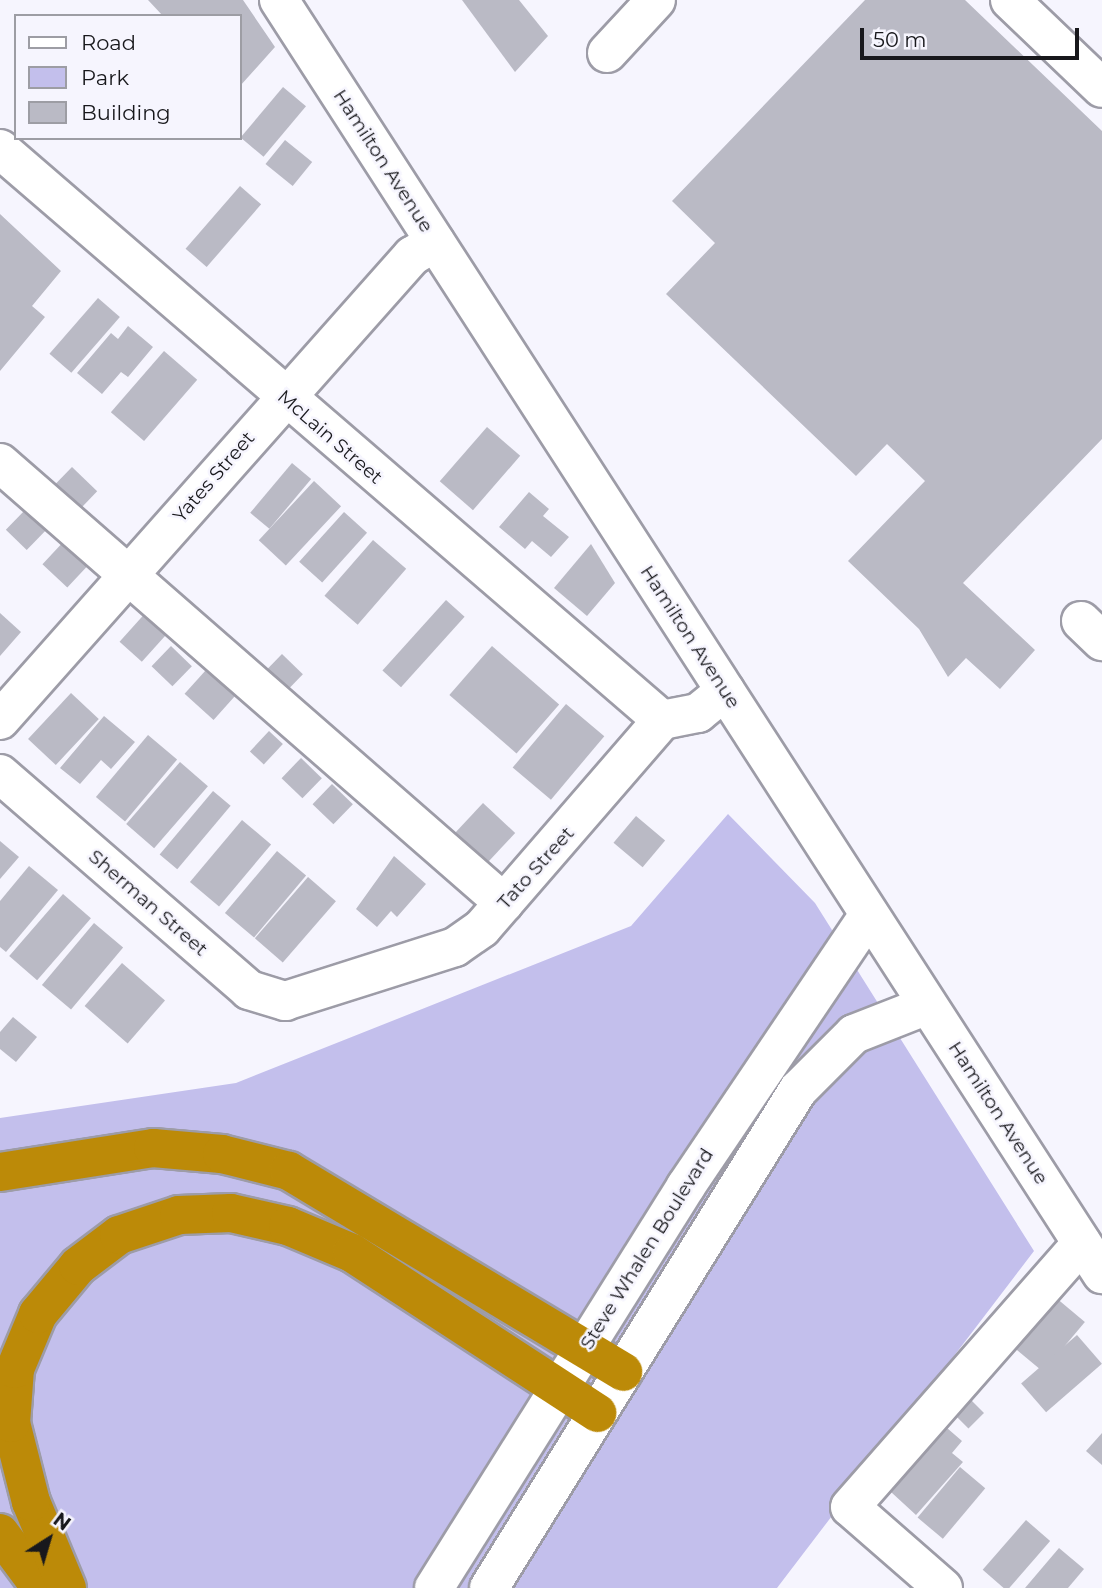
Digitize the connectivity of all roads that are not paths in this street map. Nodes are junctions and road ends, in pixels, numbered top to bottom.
1 (279, 0) edge
2 (656, 0) edge
3 (1010, 0) edge
4 (607, 53) dead end
5 (1102, 88) edge
6 (0, 149) edge
7 (435, 242) junction
8 (284, 398) junction
9 (0, 463) edge
10 (126, 578) junction
11 (725, 691) junction
12 (0, 720) edge
13 (662, 720) junction
14 (0, 774) edge
15 (504, 903) junction
16 (869, 915) junction
17 (310, 996) joint
18 (928, 1005) junction
19 (0, 1172) edge
20 (1092, 1259) edge
21 (586, 1346) junction
22 (623, 1372) junction
23 (561, 1386) junction
24 (597, 1413) junction
25 (0, 1532) edge
26 (41, 1588) edge
27 (67, 1588) edge
28 (434, 1588) edge
29 (489, 1588) edge
30 (943, 1588) edge

1 - 7 street, Hamilton Avenue
2 - 4 street
3 - 5 street
6 - 8 street, McLain Street
7 - 8 street, Yates Street
7 - 11 street, Hamilton Avenue
8 - 10 street, Yates Street
8 - 13 street, McLain Street
9 - 10 street
10 - 12 street, Yates Street
10 - 15 street
11 - 13 street
11 - 16 street, Hamilton Avenue
13 - 15 street, Tato Street
14 - 17 street, Sherman Street
15 - 17 street, Tato Street
16 - 18 street, Hamilton Avenue
16 - 21 street, Steve Whalen Boulevard
18 - 20 street, Hamilton Avenue
18 - 22 street
19 - 21 highway
20 - 30 street
21 - 22 highway
21 - 23 street, Steve Whalen Boulevard
22 - 24 street
23 - 24 highway
23 - 27 highway
23 - 28 street, Steve Whalen Boulevard
24 - 29 street
25 - 26 highway

